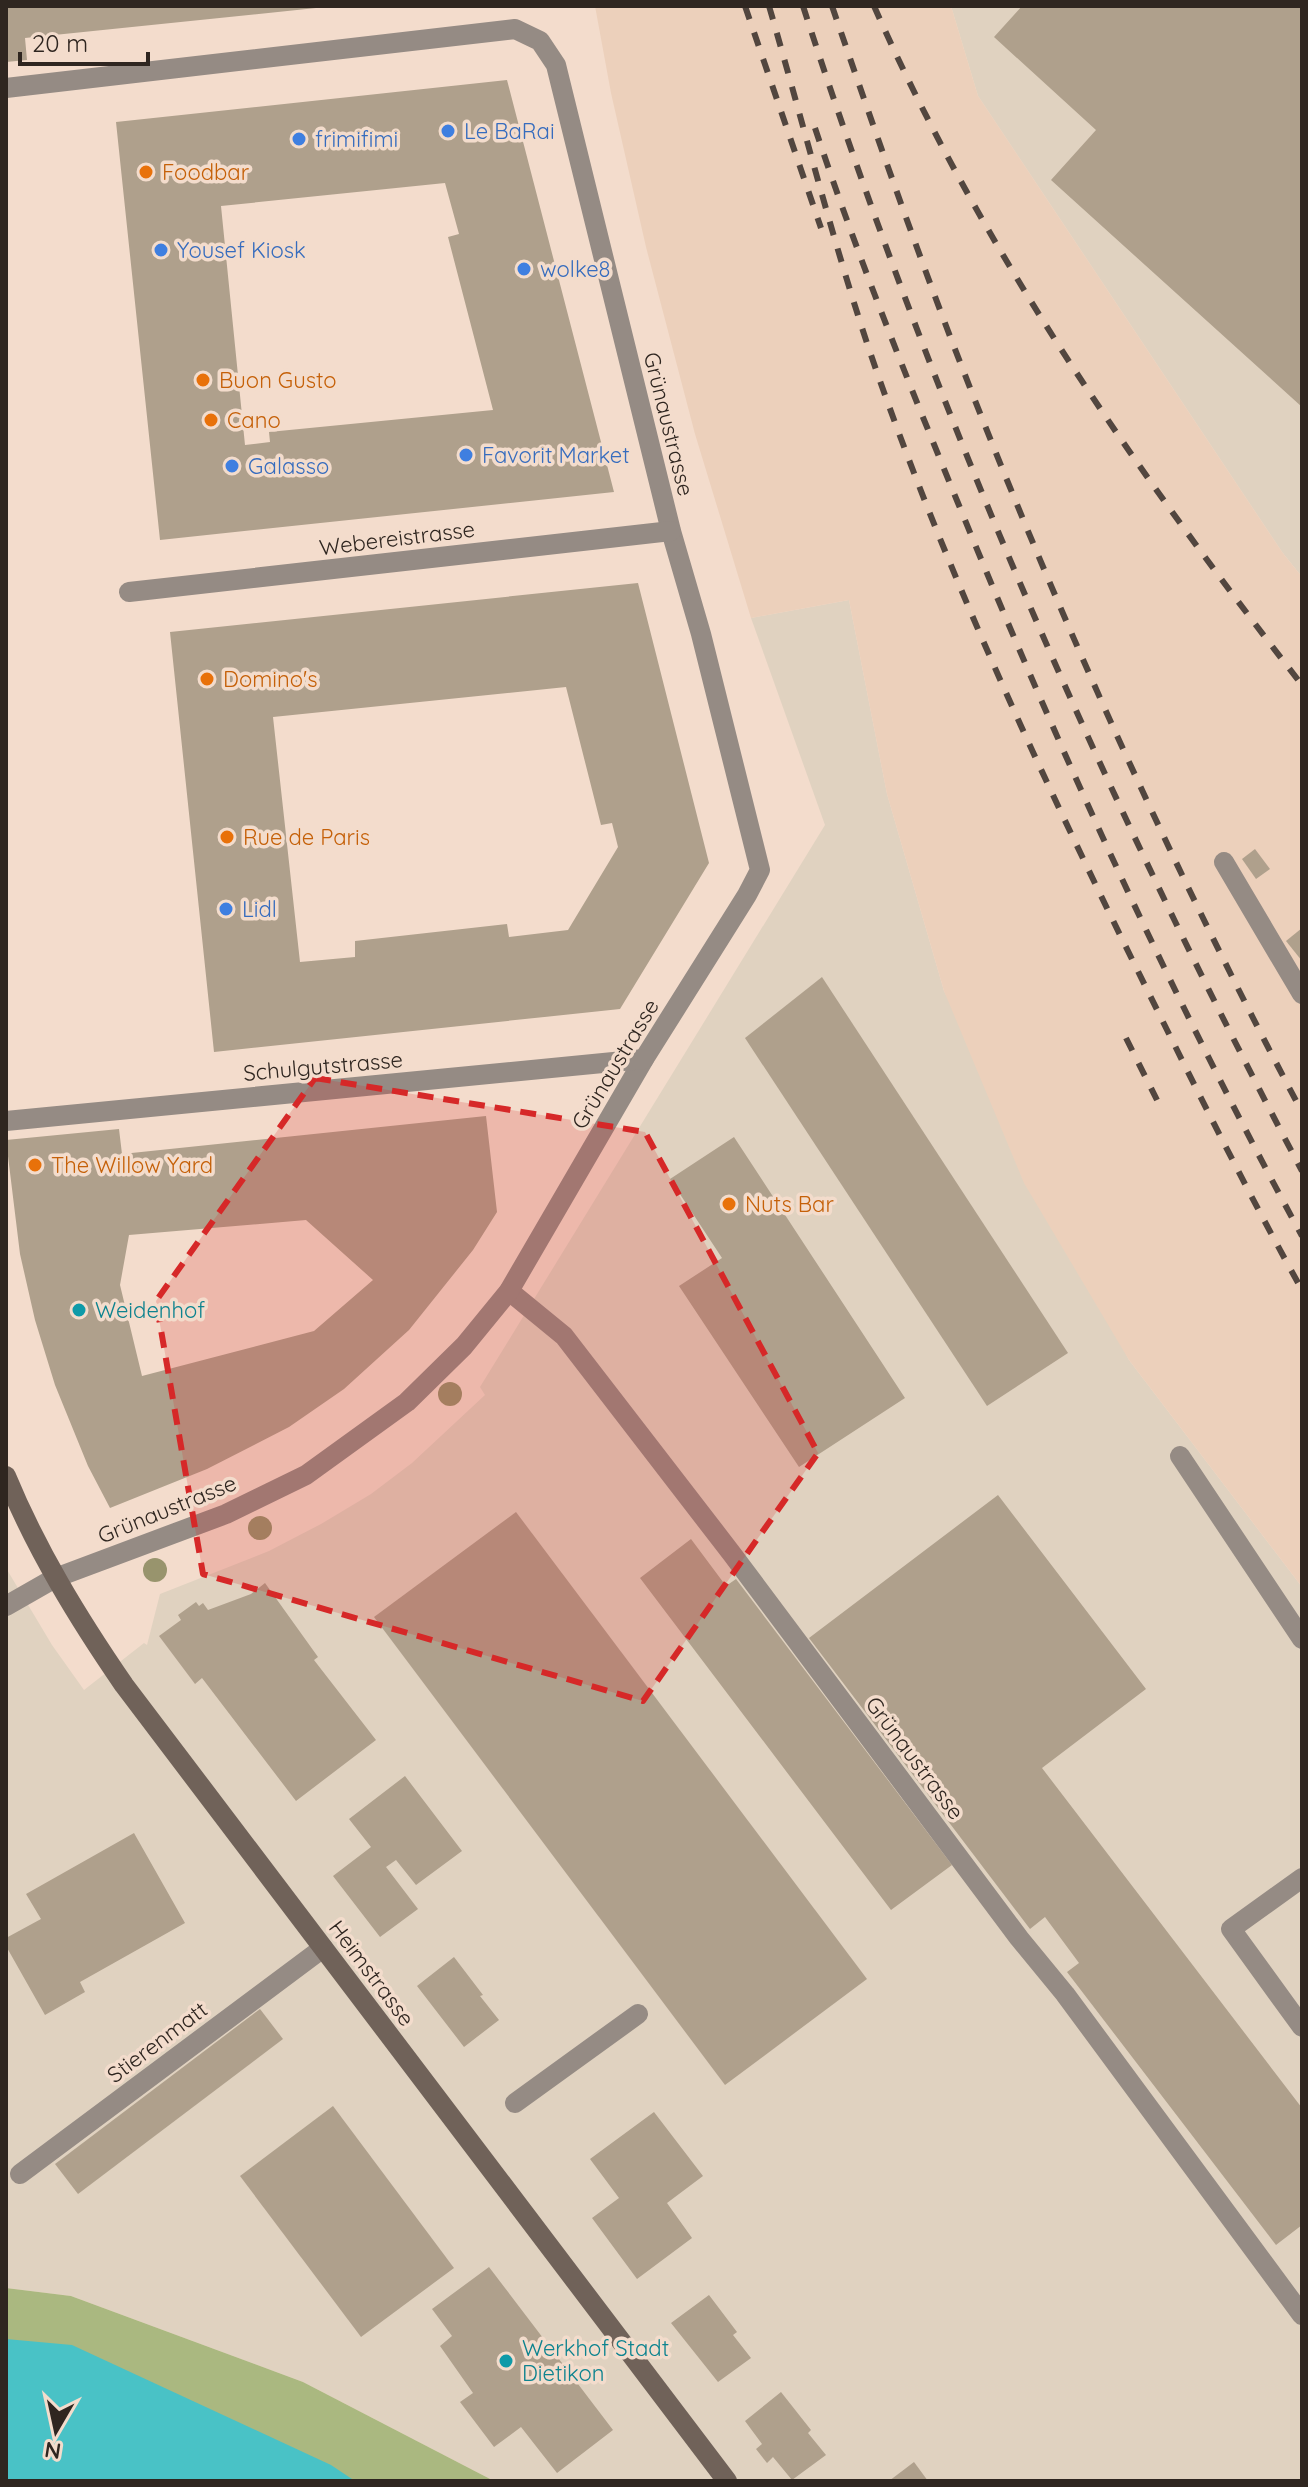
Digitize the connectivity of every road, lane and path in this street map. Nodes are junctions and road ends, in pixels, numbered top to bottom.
1 (6, 88) edge
2 (671, 531) junction
3 (129, 592) dead end
4 (1224, 862) dead end
5 (1302, 994) edge
6 (644, 1059) junction
7 (6, 1121) edge
8 (509, 1291) junction
9 (1180, 1456) dead end
10 (6, 1476) edge
11 (55, 1578) junction
12 (6, 1606) edge
13 (1302, 1639) edge
14 (1302, 1878) edge
15 (323, 1948) junction
16 (638, 2014) dead end
17 (1302, 2027) edge
18 (515, 2103) dead end
19 (20, 2174) dead end
20 (1294, 2289) edge
21 (1302, 2315) edge
22 (727, 2481) edge

1 - 2 street, Grünaustrasse
2 - 3 street, Webereistrasse
2 - 6 street, Grünaustrasse
4 - 5 street
6 - 7 street, Schulgutstrasse
6 - 8 street, Grünaustrasse
8 - 11 street, Grünaustrasse
8 - 20 street, Grünaustrasse
9 - 13 street
10 - 11 street, Heimstrasse
11 - 12 street, Grünaustrasse
11 - 15 street, Heimstrasse
14 - 17 street
15 - 19 street, Stierenmatt
15 - 22 street, Heimstrasse
16 - 18 street
20 - 21 street, Grünaustrasse

